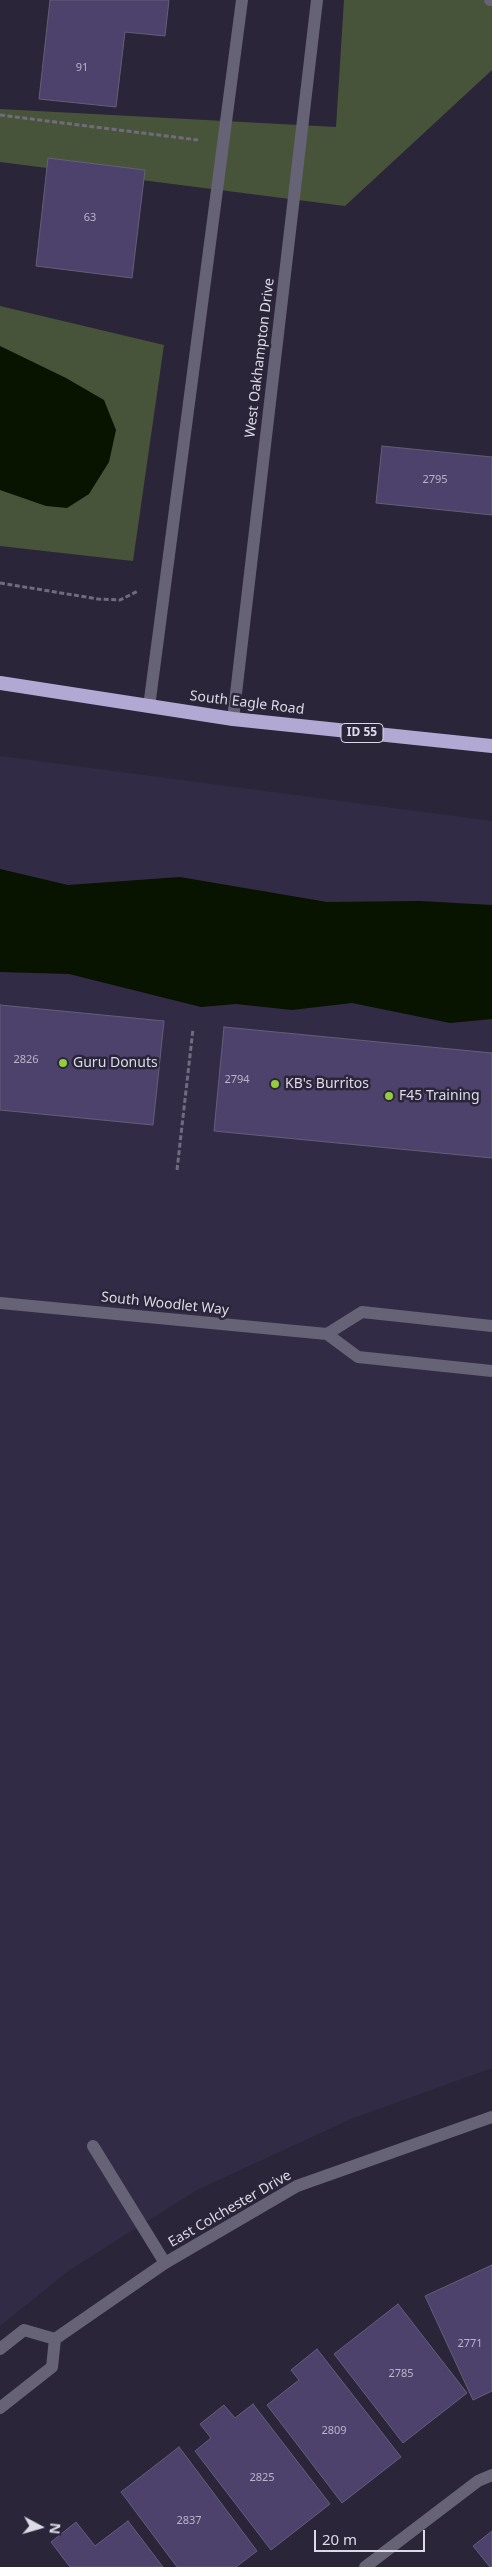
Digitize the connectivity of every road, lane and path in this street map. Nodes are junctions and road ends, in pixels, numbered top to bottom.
1 (242, 0) edge
2 (318, 0) edge
3 (0, 115) edge
4 (204, 141) dead end
5 (0, 583) edge
6 (140, 590) dead end
7 (0, 683) edge
8 (149, 707) junction
9 (233, 719) junction
10 (492, 746) edge
11 (193, 1029) dead end
12 (177, 1170) dead end
13 (0, 1303) edge
14 (492, 1326) edge
15 (327, 1334) junction
16 (492, 1371) edge
17 (492, 2117) edge
18 (94, 2146) dead end
19 (165, 2263) junction
20 (55, 2339) junction
21 (0, 2349) edge
22 (0, 2408) edge
23 (492, 2475) edge
24 (365, 2567) edge

1 - 8 street
2 - 9 street, West Oakhampton Drive
3 - 4 path
5 - 6 path
7 - 8 highway, South Eagle Road / ID 55
8 - 9 highway, South Eagle Road / ID 55
9 - 10 highway, South Eagle Road / ID 55
11 - 12 path
13 - 15 street, South Woodlet Way
14 - 15 street
15 - 16 street
17 - 19 street, East Colchester Drive
18 - 19 street
19 - 20 street, East Colchester Drive
20 - 21 street
20 - 22 street
23 - 24 street

